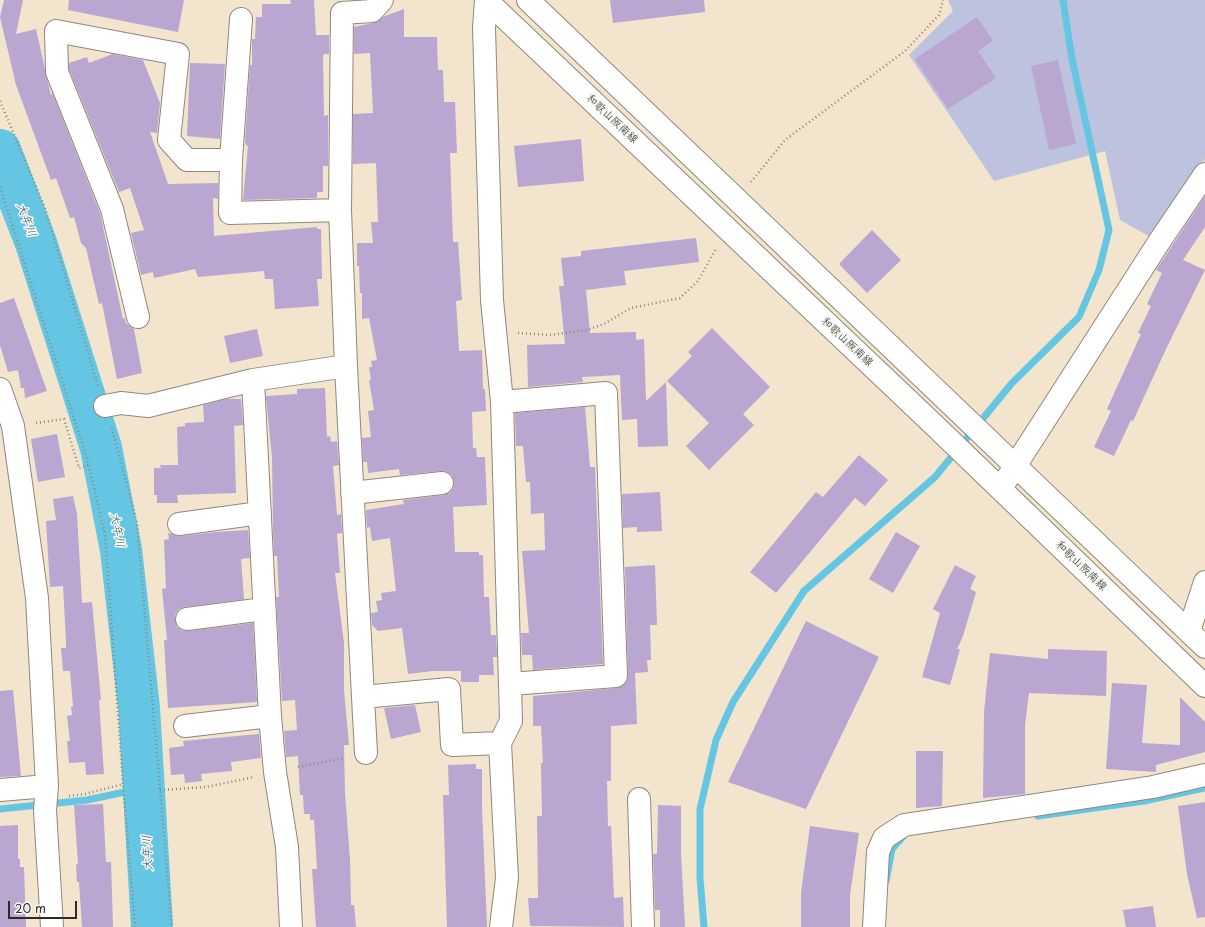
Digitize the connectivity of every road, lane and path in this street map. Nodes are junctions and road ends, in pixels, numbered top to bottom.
1 (382, 0) edge
2 (486, 0) edge
3 (528, 0) edge
4 (943, 0) edge
5 (241, 19) dead end
6 (0, 101) edge
7 (231, 160) junction
8 (1205, 174) edge
9 (0, 187) edge
10 (745, 196) junction
11 (340, 210) junction
12 (722, 235) junction
13 (138, 317) dead end
14 (495, 333) junction
15 (346, 366) junction
16 (253, 380) junction
17 (0, 389) edge
18 (502, 402) junction
19 (105, 406) junction
20 (13, 426) junction
21 (89, 465) junction
22 (1016, 466) junction
23 (442, 483) dead end
24 (1001, 488) junction
25 (352, 493) junction
26 (260, 513) junction
27 (179, 524) dead end
28 (1205, 582) edge
29 (264, 610) junction
30 (187, 619) dead end
31 (1189, 631) junction
32 (1205, 647) edge
33 (510, 684) junction
34 (1205, 686) edge
35 (363, 697) junction
36 (270, 716) junction
37 (185, 726) dead end
38 (500, 743) junction
39 (366, 753) dead end
40 (1205, 775) edge
41 (123, 784) junction
42 (0, 790) edge
43 (46, 792) junction
44 (639, 799) dead end
45 (52, 927) edge
46 (135, 927) edge
47 (172, 927) edge
48 (291, 927) edge
49 (501, 927) edge
50 (643, 927) edge
51 (874, 927) edge

1 - 11 street
2 - 12 street, 和歌山阪南線
2 - 14 street
3 - 10 street
4 - 10 path
5 - 7 street
6 - 19 path
7 - 11 street
7 - 13 street
8 - 22 street
9 - 21 path
10 - 12 street
10 - 22 street
11 - 15 street
12 - 14 path
12 - 24 street, 和歌山阪南線
14 - 18 street
15 - 16 street
15 - 25 street
16 - 19 street
16 - 26 street
17 - 20 street
18 - 33 street
18 - 33 street
19 - 47 path
20 - 21 path
20 - 43 street
21 - 41 path
22 - 24 street
22 - 31 street
23 - 25 street
24 - 34 street, 和歌山阪南線
25 - 35 street
26 - 27 street
26 - 29 street
28 - 31 street
29 - 30 street
29 - 36 street
31 - 32 street
33 - 38 street
35 - 38 street
35 - 39 street
36 - 37 street
36 - 48 street
38 - 49 street
40 - 51 street
41 - 43 path
41 - 46 path
42 - 43 street
43 - 45 street
44 - 50 street

